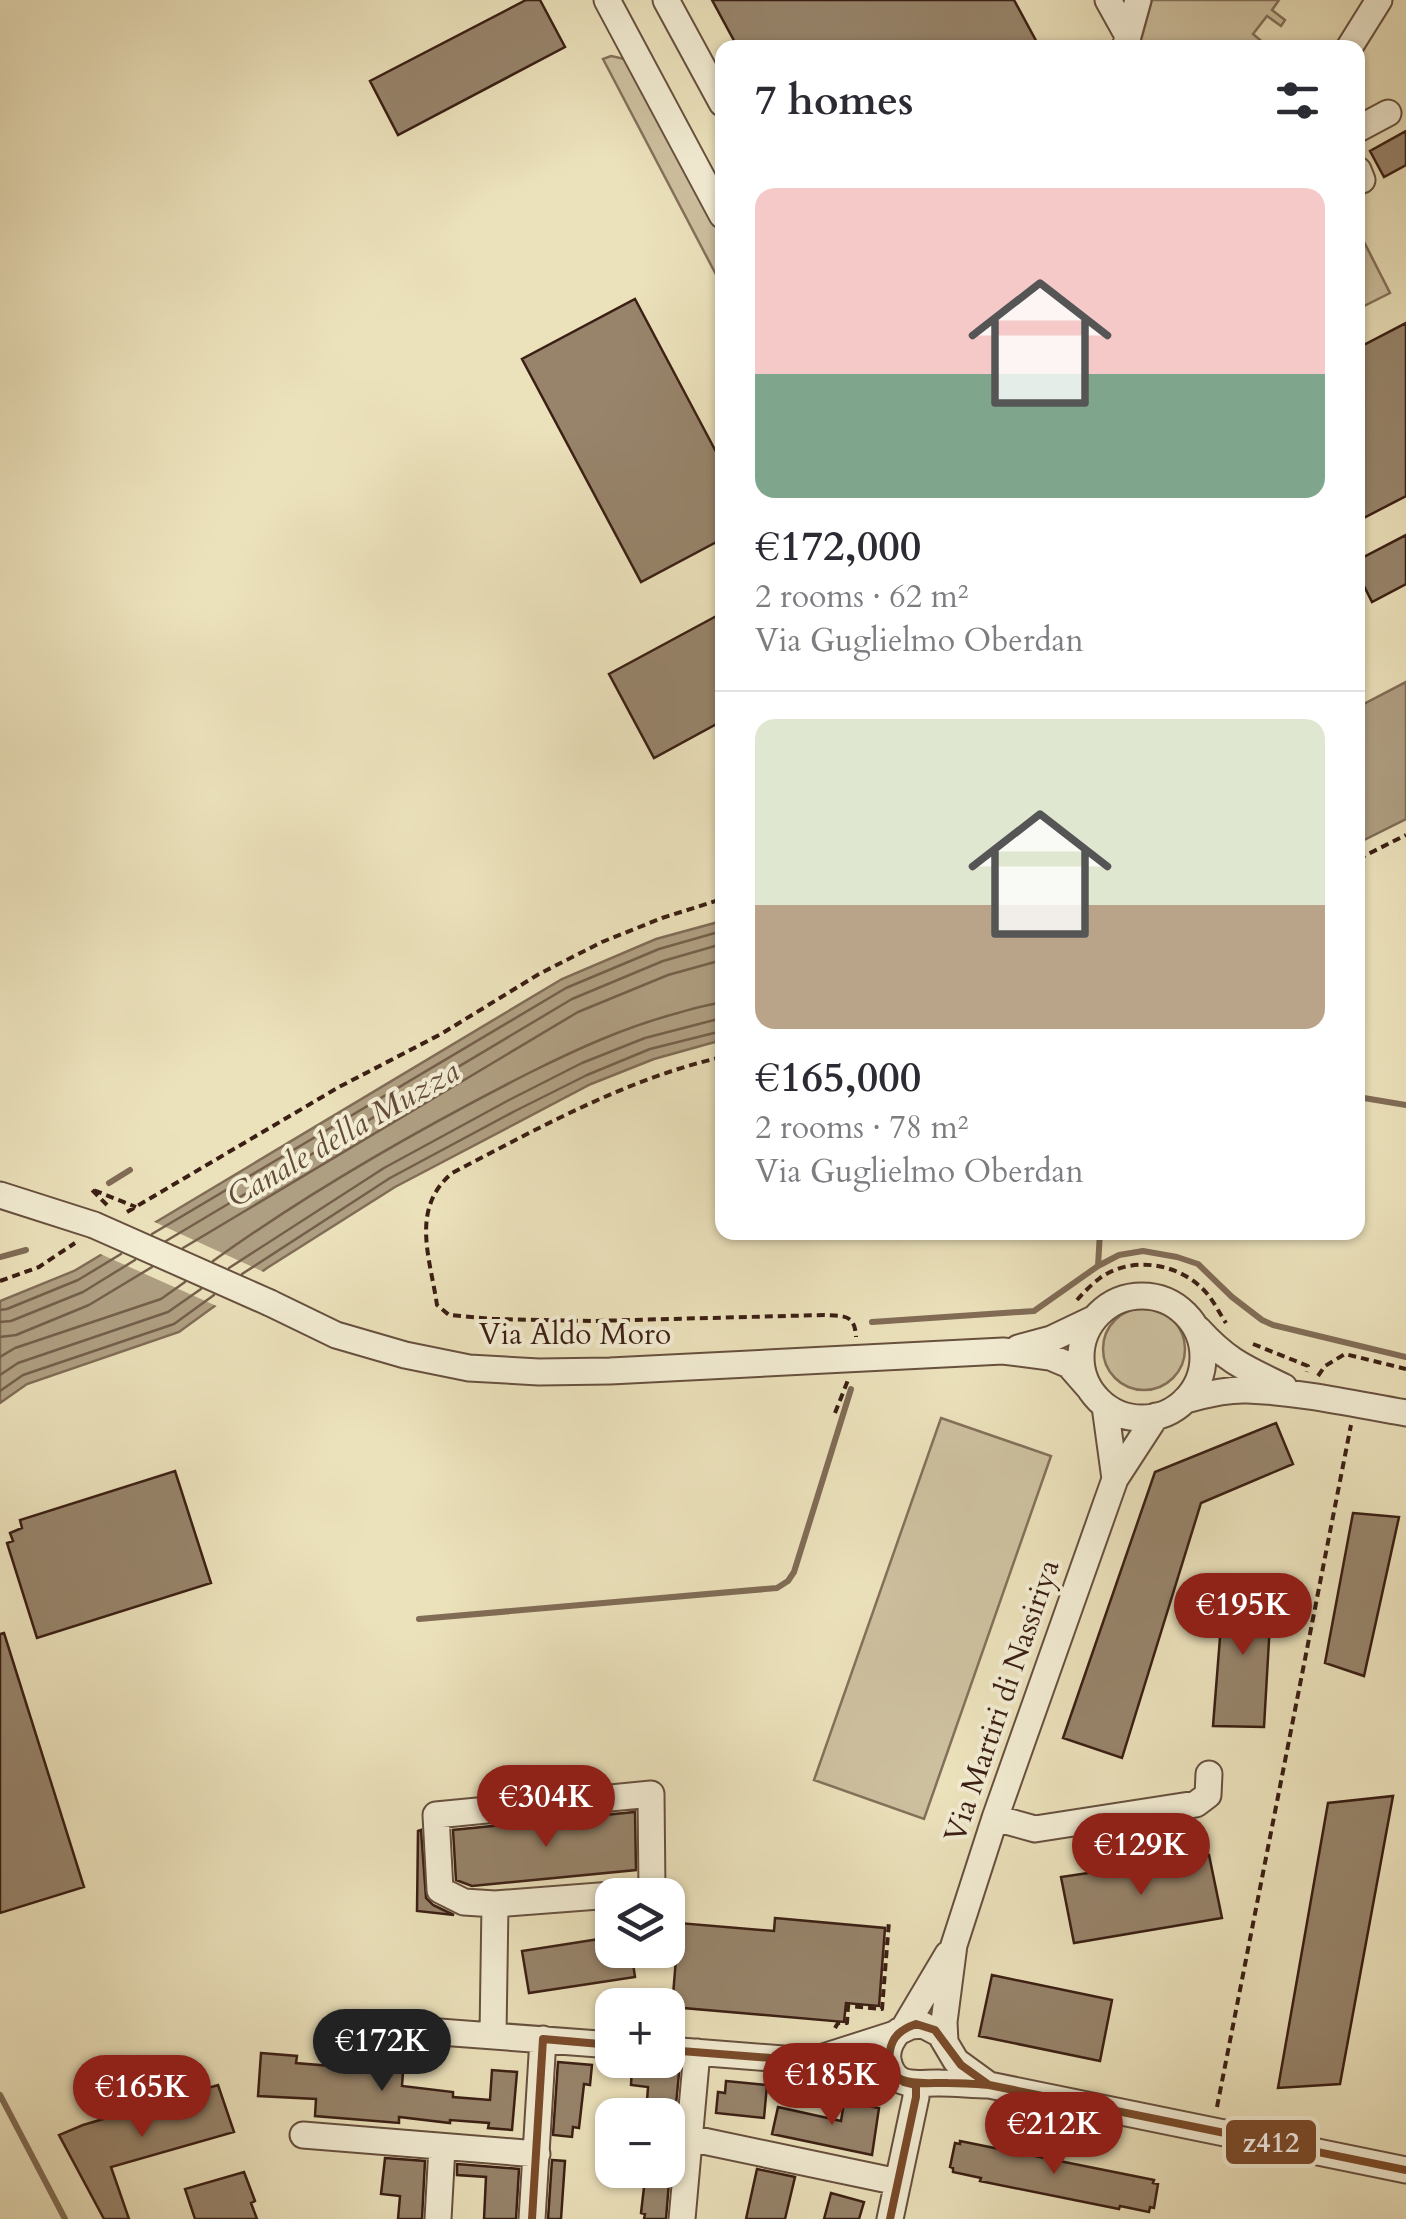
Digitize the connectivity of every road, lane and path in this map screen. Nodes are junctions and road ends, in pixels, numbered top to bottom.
1 (607, 0) edge
2 (666, 0) edge
3 (1108, 0) edge
4 (1138, 0) edge
5 (1379, 0) edge
6 (1125, 40) edge
7 (1127, 40) edge
8 (1354, 40) edge
9 (715, 90) edge
10 (1388, 114) dead end
11 (1365, 126) edge
12 (715, 202) edge
13 (1406, 836) edge
14 (1365, 856) edge
15 (715, 902) edge
16 (715, 1059) edge
17 (0, 1195) edge
18 (136, 1207) junction
19 (120, 1216) dead end
20 (97, 1223) junction
21 (0, 1281) edge
22 (1093, 1319) junction
23 (1193, 1324) junction
24 (856, 1348) junction
25 (1003, 1352) junction
26 (1406, 1369) edge
27 (1302, 1395) junction
28 (1097, 1397) junction
29 (1185, 1400) junction
30 (835, 1413) dead end
31 (1406, 1413) edge
32 (1156, 1416) junction
33 (1352, 1423) dead end
34 (1114, 1479) junction
35 (1209, 1774) dead end
36 (995, 1818) junction
37 (652, 1878) edge
38 (595, 1896) edge
39 (495, 1904) junction
40 (889, 1921) dead end
41 (954, 1946) junction
42 (902, 2029) junction
43 (413, 2030) dead end
44 (493, 2035) junction
45 (543, 2039) junction
46 (595, 2044) edge
47 (946, 2045) junction
48 (685, 2051) edge
49 (697, 2052) junction
50 (818, 2058) junction
51 (912, 2080) junction
52 (989, 2085) junction
53 (1212, 2132) junction
54 (304, 2136) dead end
55 (688, 2138) junction
56 (442, 2146) junction
57 (537, 2154) junction
58 (1406, 2170) edge
59 (898, 2182) junction
60 (438, 2219) edge
61 (532, 2219) edge
62 (682, 2219) edge
63 (890, 2219) edge

1 - 12 street
2 - 9 street
3 - 6 street
4 - 7 street
5 - 8 street
10 - 11 street
13 - 14 path
15 - 18 path
16 - 24 path
17 - 20 street, Via Aldo Moro
18 - 19 path
18 - 20 path
20 - 21 path
20 - 24 street, Via Aldo Moro, bridge
22 - 23 street, Via Aldo Moro
22 - 25 street, Via Aldo Moro
22 - 28 street
23 - 27 street, Via Aldo Moro
23 - 29 street
24 - 25 street, Via Aldo Moro
24 - 30 path
25 - 28 street, Via Aldo Moro
26 - 27 path
27 - 29 street, Via Aldo Moro
27 - 31 street, Via Aldo Moro
28 - 32 street, Via Aldo Moro
28 - 34 street, Via Martiri di Nassiriya
29 - 32 street, Via Aldo Moro
32 - 34 street, Via Martiri di Nassiriya
33 - 53 path
34 - 36 street, Via Martiri di Nassiriya
35 - 36 street
36 - 41 street, Via Martiri di Nassiriya
37 - 39 street
38 - 39 street
39 - 44 street
40 - 50 path
41 - 42 street, Via Martiri di Nassiriya
41 - 47 street, Via Martiri di Nassiriya
42 - 47 street
42 - 50 street
42 - 51 street
43 - 44 street
44 - 45 street
45 - 46 street
45 - 57 street
47 - 51 street
47 - 52 street
48 - 49 street
49 - 50 street
49 - 55 street
50 - 51 street
51 - 52 street
51 - 59 street
52 - 53 street
53 - 58 street
54 - 56 street
55 - 59 street
55 - 62 street
56 - 57 street
56 - 60 street
57 - 61 street
59 - 63 street

